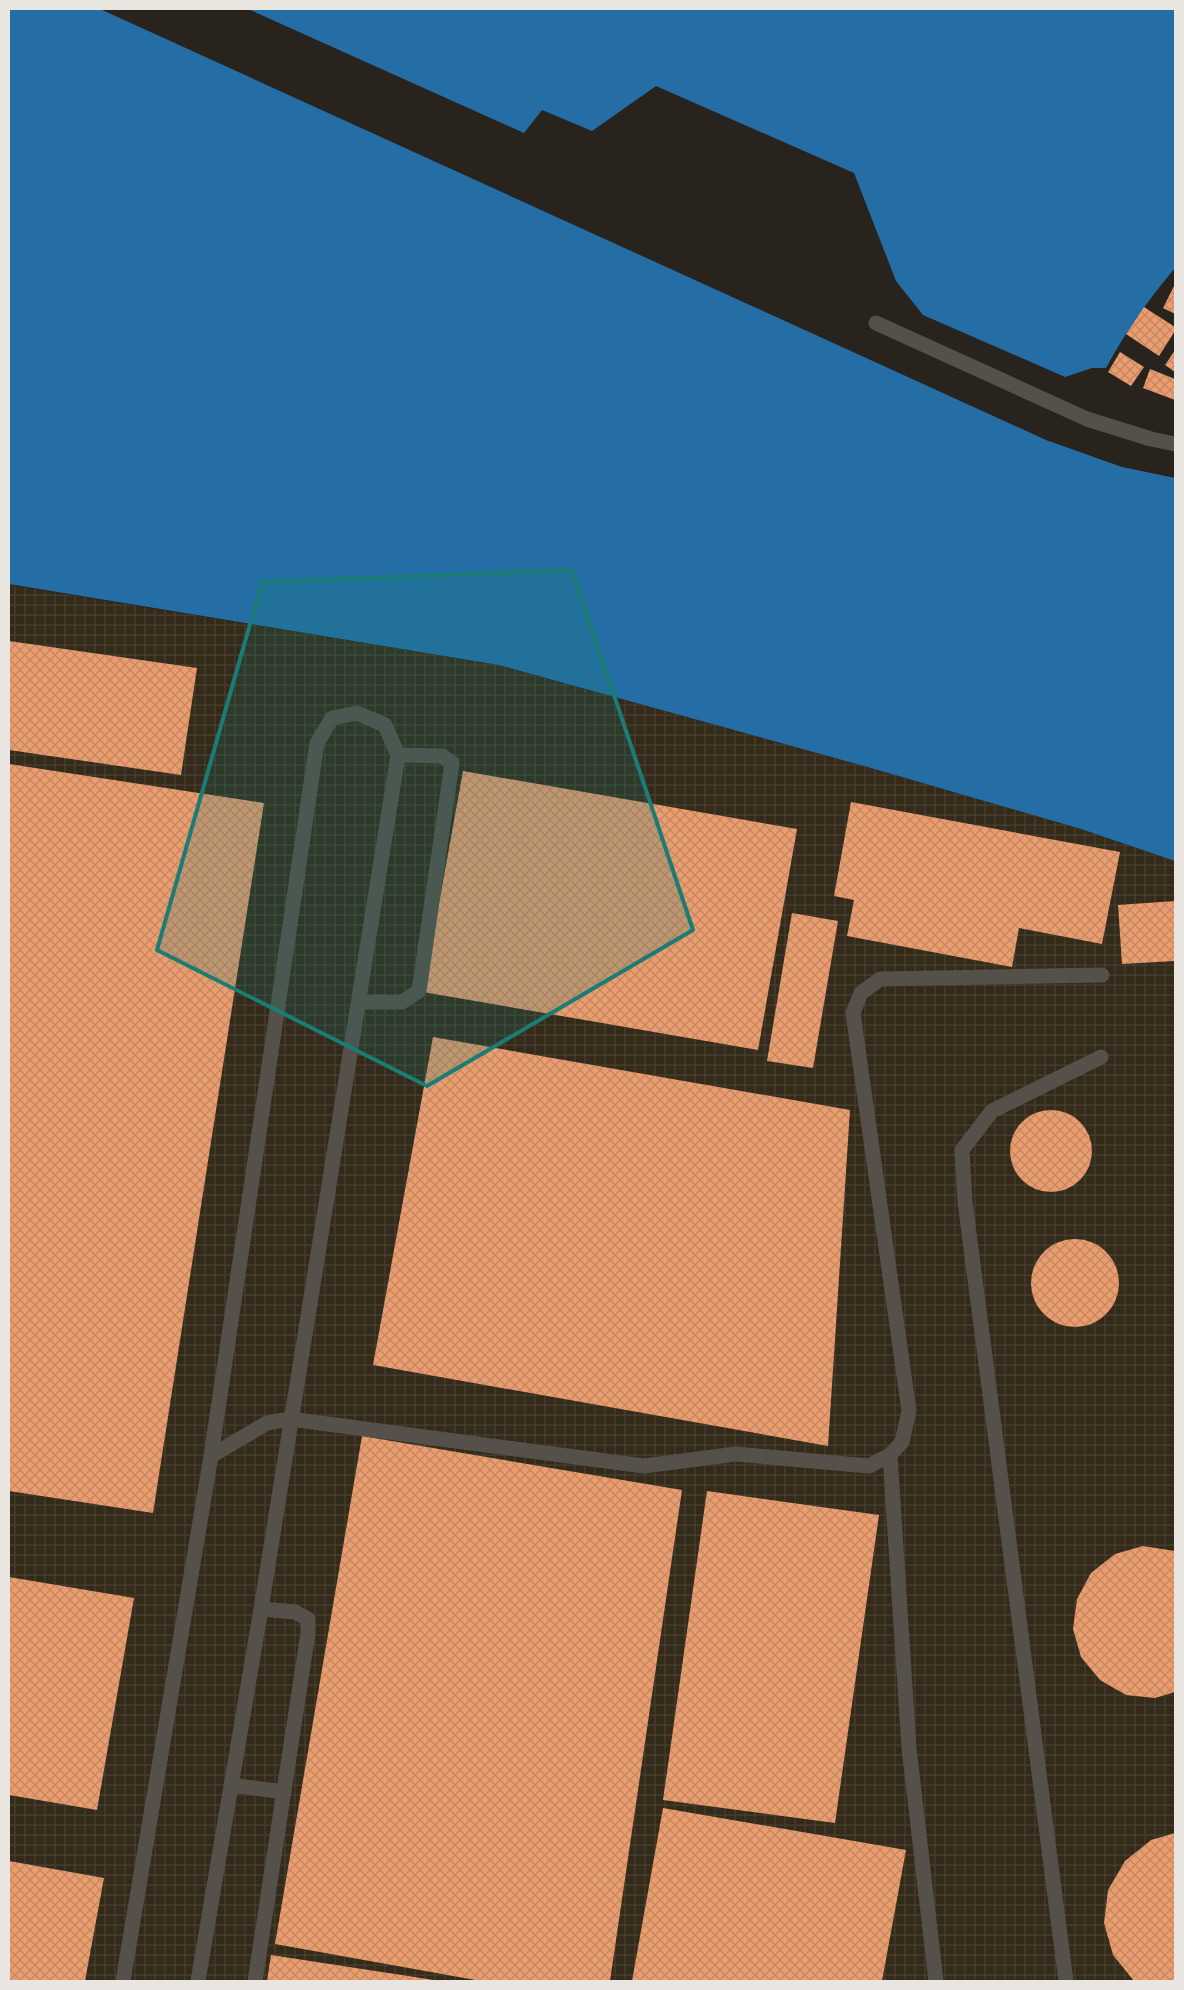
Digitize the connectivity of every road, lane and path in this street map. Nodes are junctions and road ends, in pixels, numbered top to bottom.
1 (876, 323) dead end
2 (1175, 444) edge
3 (398, 755) junction
4 (1102, 976) dead end
5 (359, 1002) junction
6 (1101, 1057) dead end
7 (290, 1419) junction
8 (890, 1455) junction
9 (211, 1456) junction
10 (261, 1608) junction
11 (231, 1785) junction
12 (284, 1792) junction
13 (123, 1981) edge
14 (198, 1981) edge
15 (255, 1981) edge
16 (936, 1981) edge
17 (1066, 1981) edge

1 - 2 street
3 - 5 street
3 - 5 street
3 - 9 street
4 - 8 street
5 - 7 street
6 - 17 street
7 - 8 street
7 - 9 street
7 - 10 street
8 - 16 street
9 - 13 street
10 - 11 street
10 - 12 street
11 - 12 street
11 - 14 street
12 - 15 street

